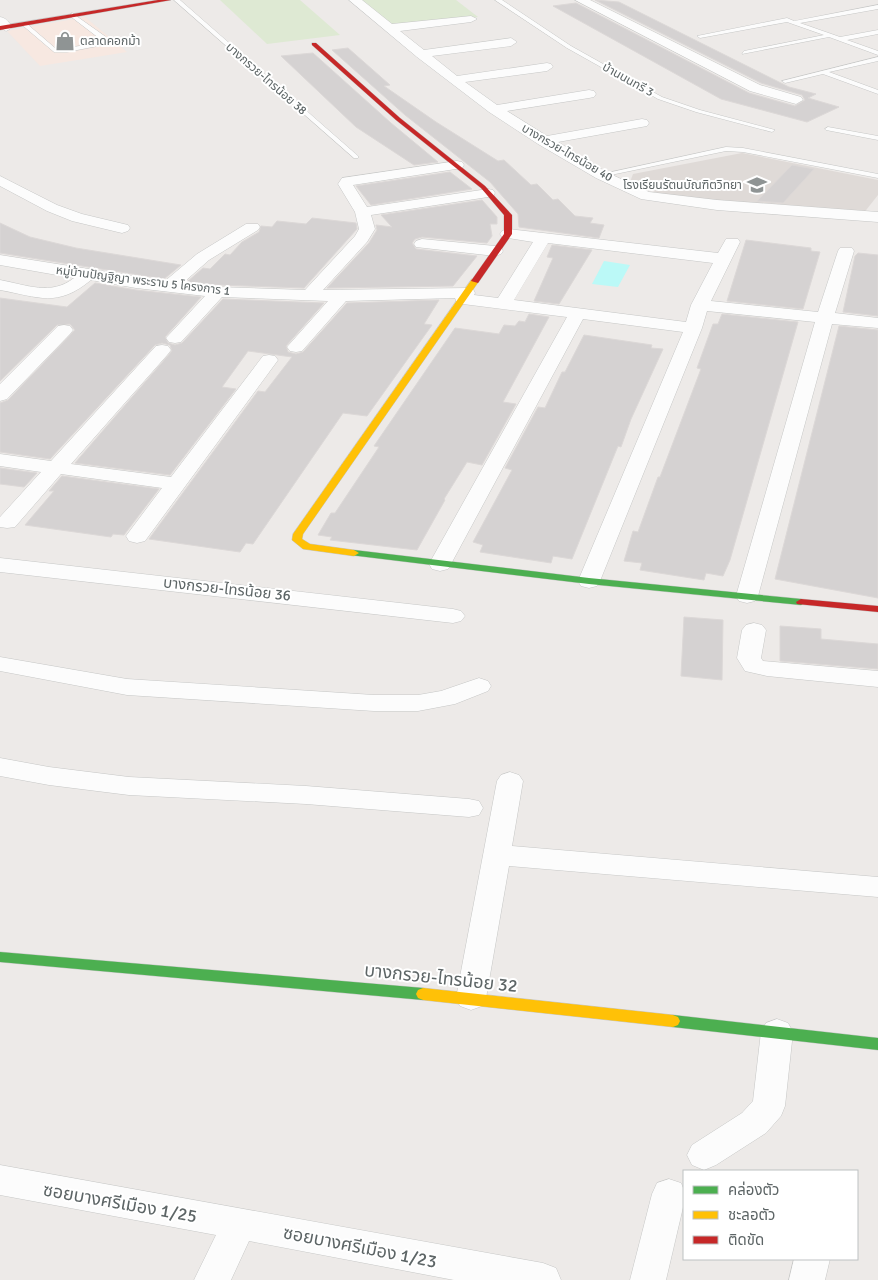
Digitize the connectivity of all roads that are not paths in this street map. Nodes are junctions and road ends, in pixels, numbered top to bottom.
1 (168, 0) edge
2 (177, 0) edge
3 (355, 0) edge
4 (498, 0) edge
5 (581, 0) edge
6 (878, 7) edge
7 (72, 15) junction
8 (472, 19) dead end
9 (796, 22) junction
10 (24, 24) junction
11 (2, 25) edge
12 (392, 28) junction
13 (878, 32) edge
14 (700, 36) dead end
15 (828, 36) junction
16 (840, 40) junction
17 (511, 42) dead end
18 (314, 44) dead end
19 (744, 53) dead end
20 (421, 54) junction
21 (878, 54) edge
22 (878, 59) edge
23 (547, 67) dead end
24 (823, 72) junction
25 (454, 80) junction
26 (785, 80) dead end
27 (878, 92) edge
28 (589, 94) dead end
29 (796, 100) dead end
30 (494, 109) junction
31 (642, 123) dead end
32 (828, 129) dead end
33 (772, 130) dead end
34 (878, 138) edge
35 (543, 141) junction
36 (356, 157) dead end
37 (457, 166) junction
38 (601, 175) junction
39 (878, 176) edge
40 (0, 180) edge
41 (488, 193) junction
42 (363, 212) junction
43 (878, 217) edge
44 (122, 228) dead end
45 (252, 228) dead end
46 (508, 234) junction
47 (543, 238) junction
48 (422, 244) dead end
49 (495, 251) junction
50 (846, 251) dead end
51 (0, 260) edge
52 (88, 275) junction
53 (0, 285) edge
54 (168, 287) junction
55 (218, 292) junction
56 (308, 296) junction
57 (341, 296) junction
58 (465, 296) junction
59 (503, 304) junction
60 (700, 305) junction
61 (578, 313) junction
62 (825, 316) junction
63 (878, 323) edge
64 (693, 328) junction
65 (64, 330) dead end
66 (296, 347) dead end
67 (269, 360) dead end
68 (0, 395) edge
69 (0, 460) edge
70 (55, 468) junction
71 (175, 484) junction
72 (8, 522) dead end
73 (137, 536) dead end
74 (0, 564) edge
75 (440, 564) junction
76 (588, 581) junction
77 (747, 596) junction
78 (878, 609) edge
79 (453, 616) dead end
80 (754, 630) dead end
81 (0, 664) edge
82 (878, 679) edge
83 (479, 686) dead end
84 (0, 767) edge
85 (510, 781) dead end
86 (469, 808) dead end
87 (498, 855) junction
88 (878, 887) edge
89 (0, 957) edge
90 (471, 998) junction
91 (777, 1032) junction
92 (878, 1044) edge
93 (704, 1155) dead end
94 (0, 1180) edge
95 (669, 1194) dead end
96 (240, 1224) junction
97 (812, 1260) edge
98 (212, 1280) edge
99 (543, 1280) edge
100 (648, 1280) edge
101 (806, 1280) edge

1 - 7 street
2 - 36 lane, บางกรวย-ไทรน้อย 38
3 - 12 street, บางกรวย-ไทรน้อย 40
4 - 33 lane, บ้านนนทรี 3
5 - 29 street
6 - 9 lane
7 - 10 street
7 - 10 lane
8 - 12 street
9 - 14 lane
9 - 15 lane
10 - 11 street
12 - 20 street, บางกรวย-ไทรน้อย 40
13 - 16 lane
15 - 16 lane
15 - 19 lane
16 - 21 lane
17 - 20 street
18 - 37 street
20 - 25 street, บางกรวย-ไทรน้อย 40
22 - 24 lane
23 - 25 street
24 - 26 lane
24 - 27 lane
25 - 30 street, บางกรวย-ไทรน้อย 40
28 - 30 street
30 - 35 street, บางกรวย-ไทรน้อย 40
31 - 35 street
32 - 34 lane
35 - 38 street, บางกรวย-ไทรน้อย 40
37 - 41 street
37 - 42 street
38 - 39 lane
38 - 43 street, บางกรวย-ไทรน้อย 40
40 - 44 street
41 - 42 street
41 - 46 street
42 - 56 street
45 - 54 street
46 - 47 street
46 - 49 street
47 - 59 street
47 - 60 street
48 - 49 street
49 - 58 street
50 - 62 street
51 - 52 street, หมู่บ้านปัญฐิญา พระราม 5 โครงการ 1
52 - 53 street
52 - 54 street, หมู่บ้านปัญฐิญา พระราม 5 โครงการ 1
54 - 55 street, หมู่บ้านปัญฐิญา พระราม 5 โครงการ 1
55 - 56 street, หมู่บ้านปัญฐิญา พระราม 5 โครงการ 1
55 - 70 street
56 - 57 street, หมู่บ้านปัญฐิญา พระราม 5 โครงการ 1
57 - 58 street, หมู่บ้านปัญฐิญา พระราม 5 โครงการ 1
57 - 66 street
58 - 59 street, หมู่บ้านปัญฐิญา พระราม 5 โครงการ 1
58 - 75 street
59 - 61 street, หมู่บ้านปัญฐิญา พระราม 5 โครงการ 1
60 - 62 street
60 - 64 street
61 - 64 street, หมู่บ้านปัญฐิญา พระราม 5 โครงการ 1
61 - 75 street
62 - 63 street
62 - 77 street
64 - 76 street
65 - 68 street
67 - 71 street
69 - 70 street
70 - 71 street
70 - 72 street
71 - 73 street
74 - 79 street, บางกรวย-ไทรน้อย 36
75 - 76 street
76 - 77 street
77 - 78 street
80 - 82 street
81 - 83 street
84 - 86 street
85 - 87 street
87 - 88 street
87 - 90 street
89 - 90 street, บางกรวย-ไทรน้อย 32
90 - 91 street, บางกรวย-ไทรน้อย 32
91 - 92 street, บางกรวย-ไทรน้อย 32
91 - 93 street
94 - 96 street, ซอยบางศรีเมือง 1/25
95 - 100 street
96 - 98 street
96 - 99 street, ซอยบางศรีเมือง 1/23
97 - 101 street

